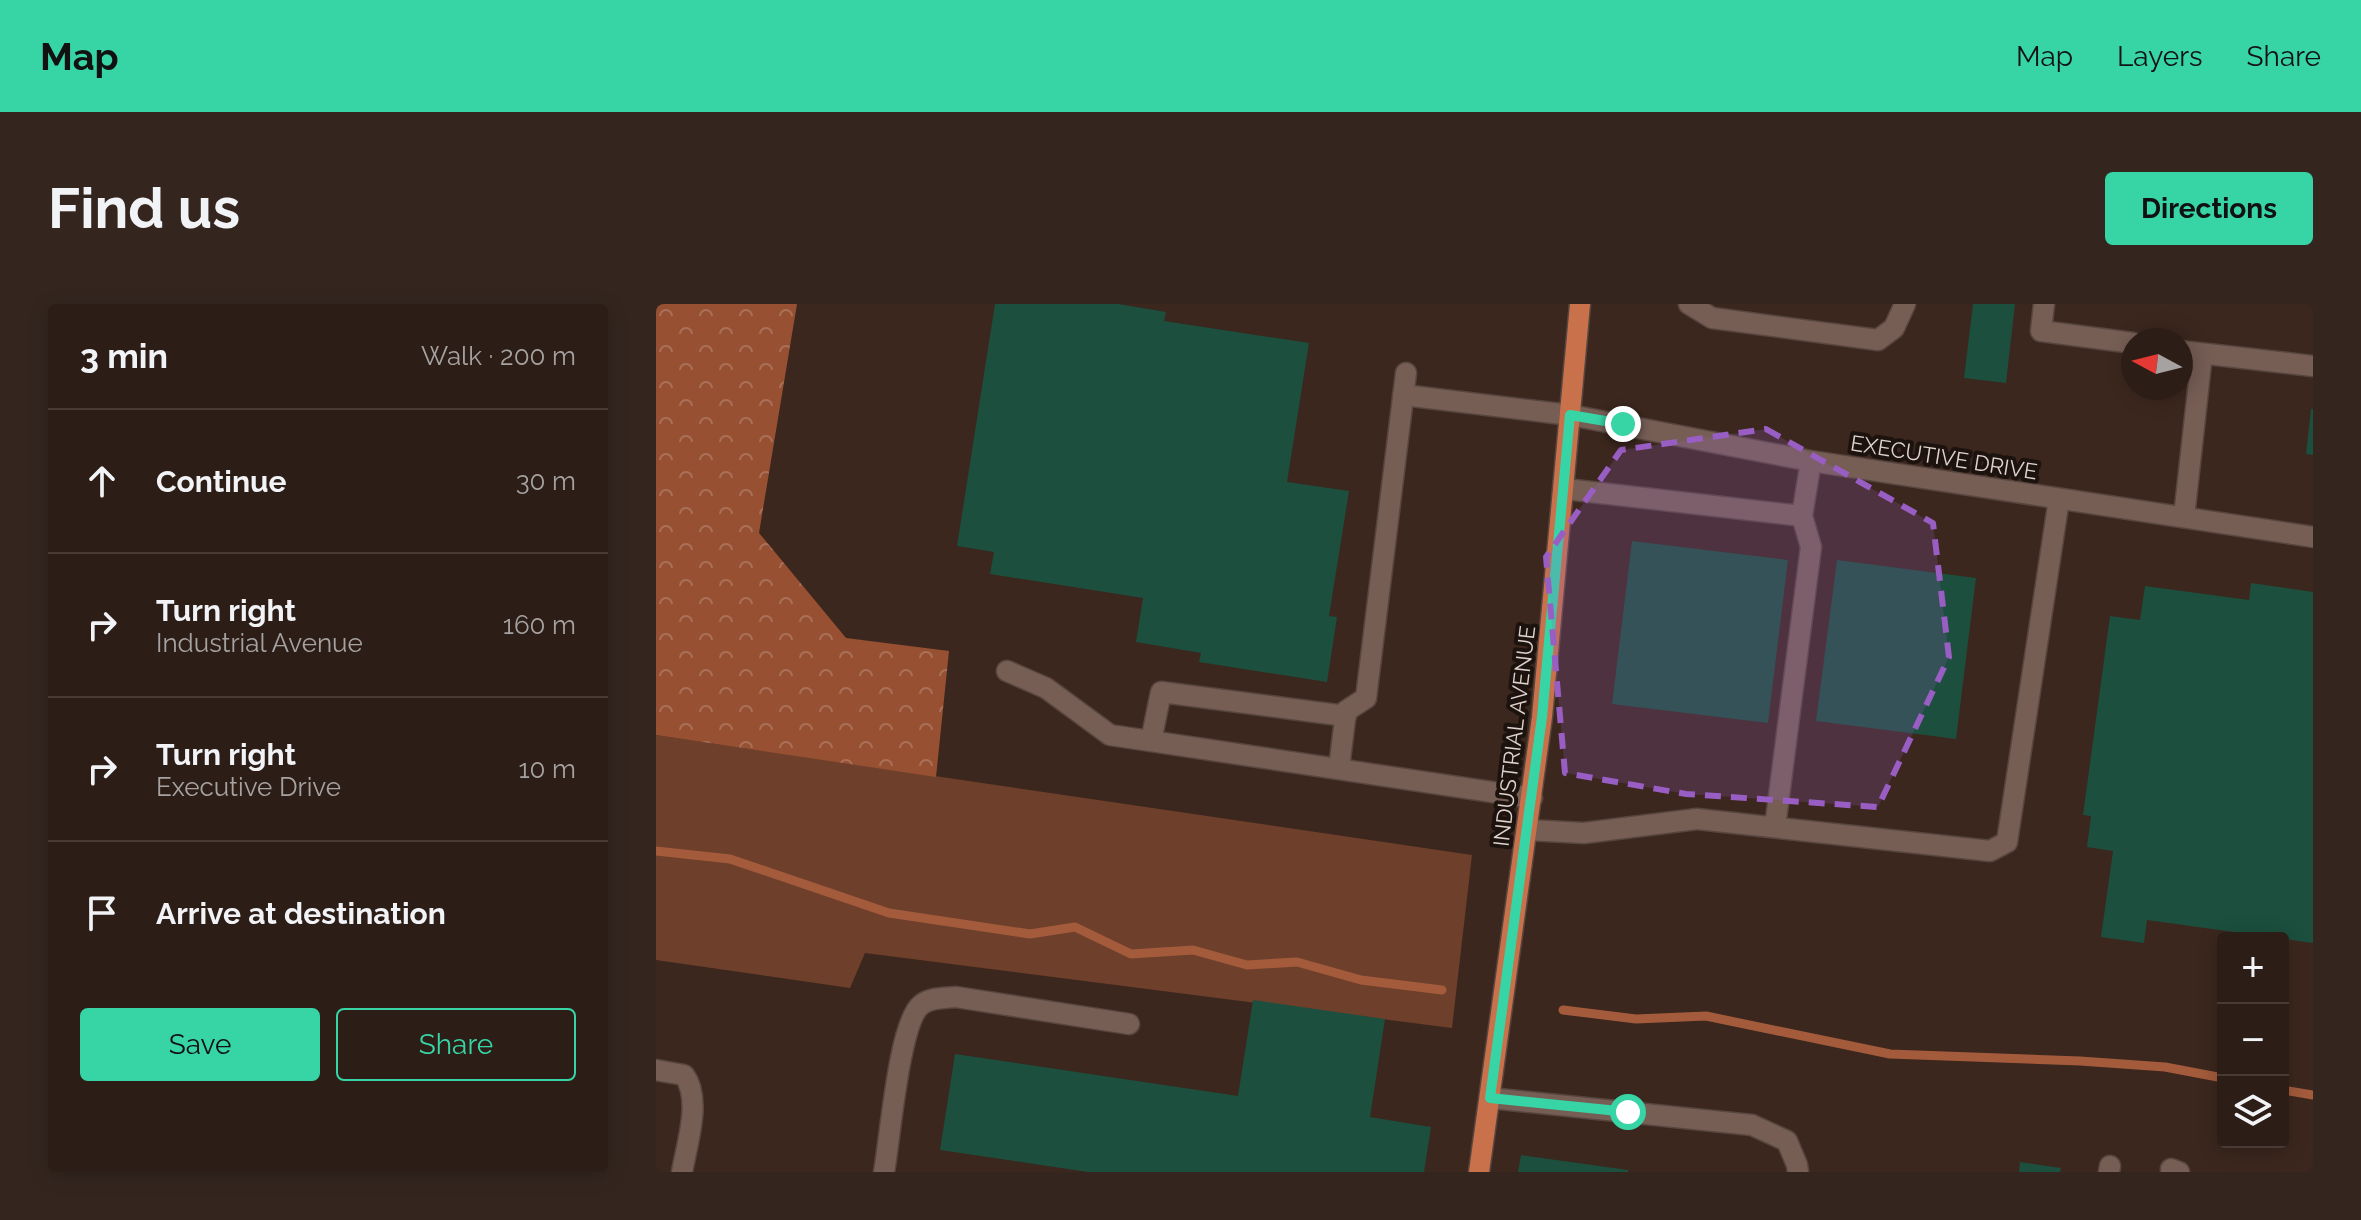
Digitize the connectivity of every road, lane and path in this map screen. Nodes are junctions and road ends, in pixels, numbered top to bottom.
1 (1580, 304) edge
2 (1689, 304) edge
3 (1905, 304) edge
4 (2044, 304) edge
5 (2121, 341) edge
6 (2193, 353) edge
7 (2202, 354) junction
8 (2313, 366) edge
9 (1406, 373) dead end
10 (1403, 395) junction
11 (1570, 415) junction
12 (1811, 461) junction
13 (1565, 489) junction
14 (2059, 499) junction
15 (1802, 516) junction
16 (2184, 517) junction
17 (2313, 537) edge
18 (1007, 671) dead end
19 (1346, 716) junction
20 (1151, 741) junction
21 (1339, 768) junction
22 (1532, 798) junction
23 (1775, 827) junction
24 (1527, 830) junction
25 (1129, 1024) dead end
26 (656, 1070) edge
27 (1490, 1098) junction
28 (682, 1172) edge
29 (884, 1172) edge
30 (1479, 1172) edge
31 (1798, 1172) edge

1 - 11 main road, INDUSTRIAL AVENUE
2 - 3 street
4 - 5 street
6 - 7 street
7 - 8 street
7 - 16 street
9 - 10 street
10 - 11 street, EXECUTIVE DRIVE
10 - 19 street
11 - 12 street, EXECUTIVE DRIVE
11 - 13 main road, INDUSTRIAL AVENUE
12 - 14 street, EXECUTIVE DRIVE
12 - 15 street
13 - 15 street
13 - 22 main road, INDUSTRIAL AVENUE
14 - 16 street, EXECUTIVE DRIVE
14 - 23 street
15 - 23 street
16 - 17 street, EXECUTIVE DRIVE
18 - 20 street
19 - 20 street
19 - 21 street
20 - 21 street
21 - 22 street
22 - 24 main road, INDUSTRIAL AVENUE
23 - 24 street
24 - 27 main road, INDUSTRIAL AVENUE
25 - 29 street
26 - 28 street
27 - 30 main road, INDUSTRIAL AVENUE
27 - 31 street

